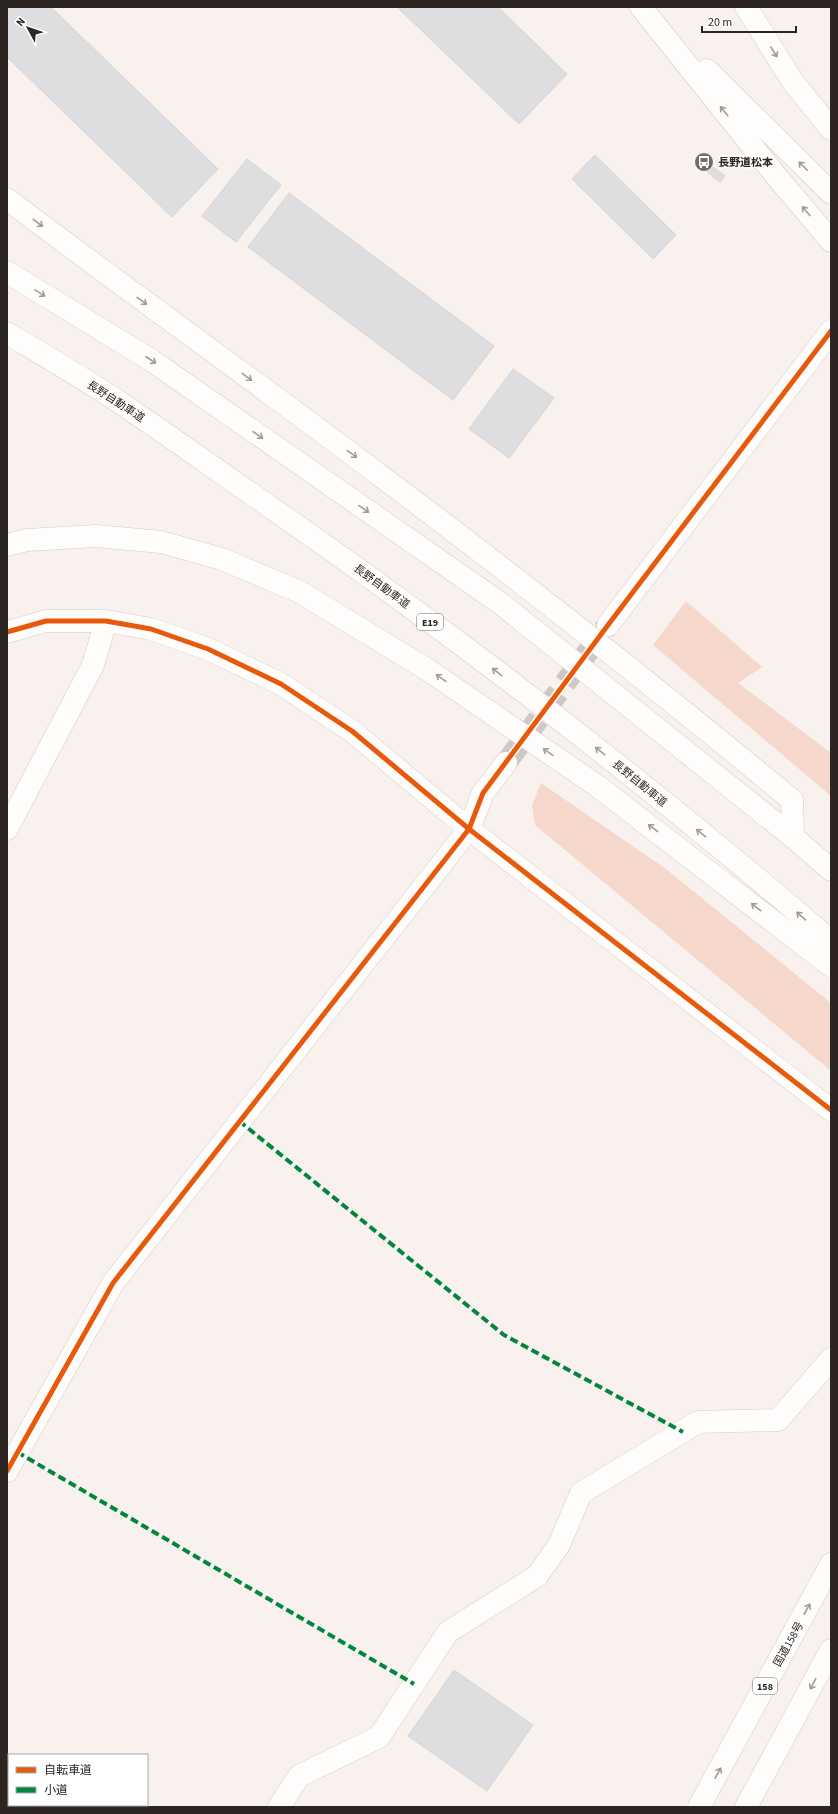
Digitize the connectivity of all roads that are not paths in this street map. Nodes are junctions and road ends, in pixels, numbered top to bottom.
1 (641, 7) edge
2 (644, 7) edge
3 (746, 7) edge
4 (831, 129) edge
5 (831, 193) edge
6 (7, 199) edge
7 (831, 241) edge
8 (7, 272) edge
9 (831, 331) edge
10 (7, 333) edge
11 (7, 545) edge
12 (106, 621) junction
13 (608, 625) tunnel mouth
14 (7, 632) edge
15 (506, 763) tunnel mouth
16 (7, 829) edge
17 (469, 829) junction
18 (793, 837) junction
19 (831, 870) edge
20 (831, 941) edge
21 (831, 966) edge
22 (831, 1110) edge
23 (831, 1359) edge
24 (7, 1471) edge
25 (831, 1564) edge
26 (831, 1650) edge
27 (278, 1807) edge
28 (699, 1807) edge
29 (746, 1807) edge

7 -> 1 main road
5 -> 2 main road
3 -> 4 main road
6 -> 18 main road
8 -> 18 main road
9 - 13 main road
20 -> 10 main road, 長野自動車道 / E19
21 -> 11 main road
12 - 14 main road
12 - 16 main road
12 - 17 main road
15 - 17 main road
17 - 22 main road
17 - 24 main road
18 - 19 main road
23 - 27 main road
28 -> 25 main road, 国道158号 / 158
26 -> 29 main road

